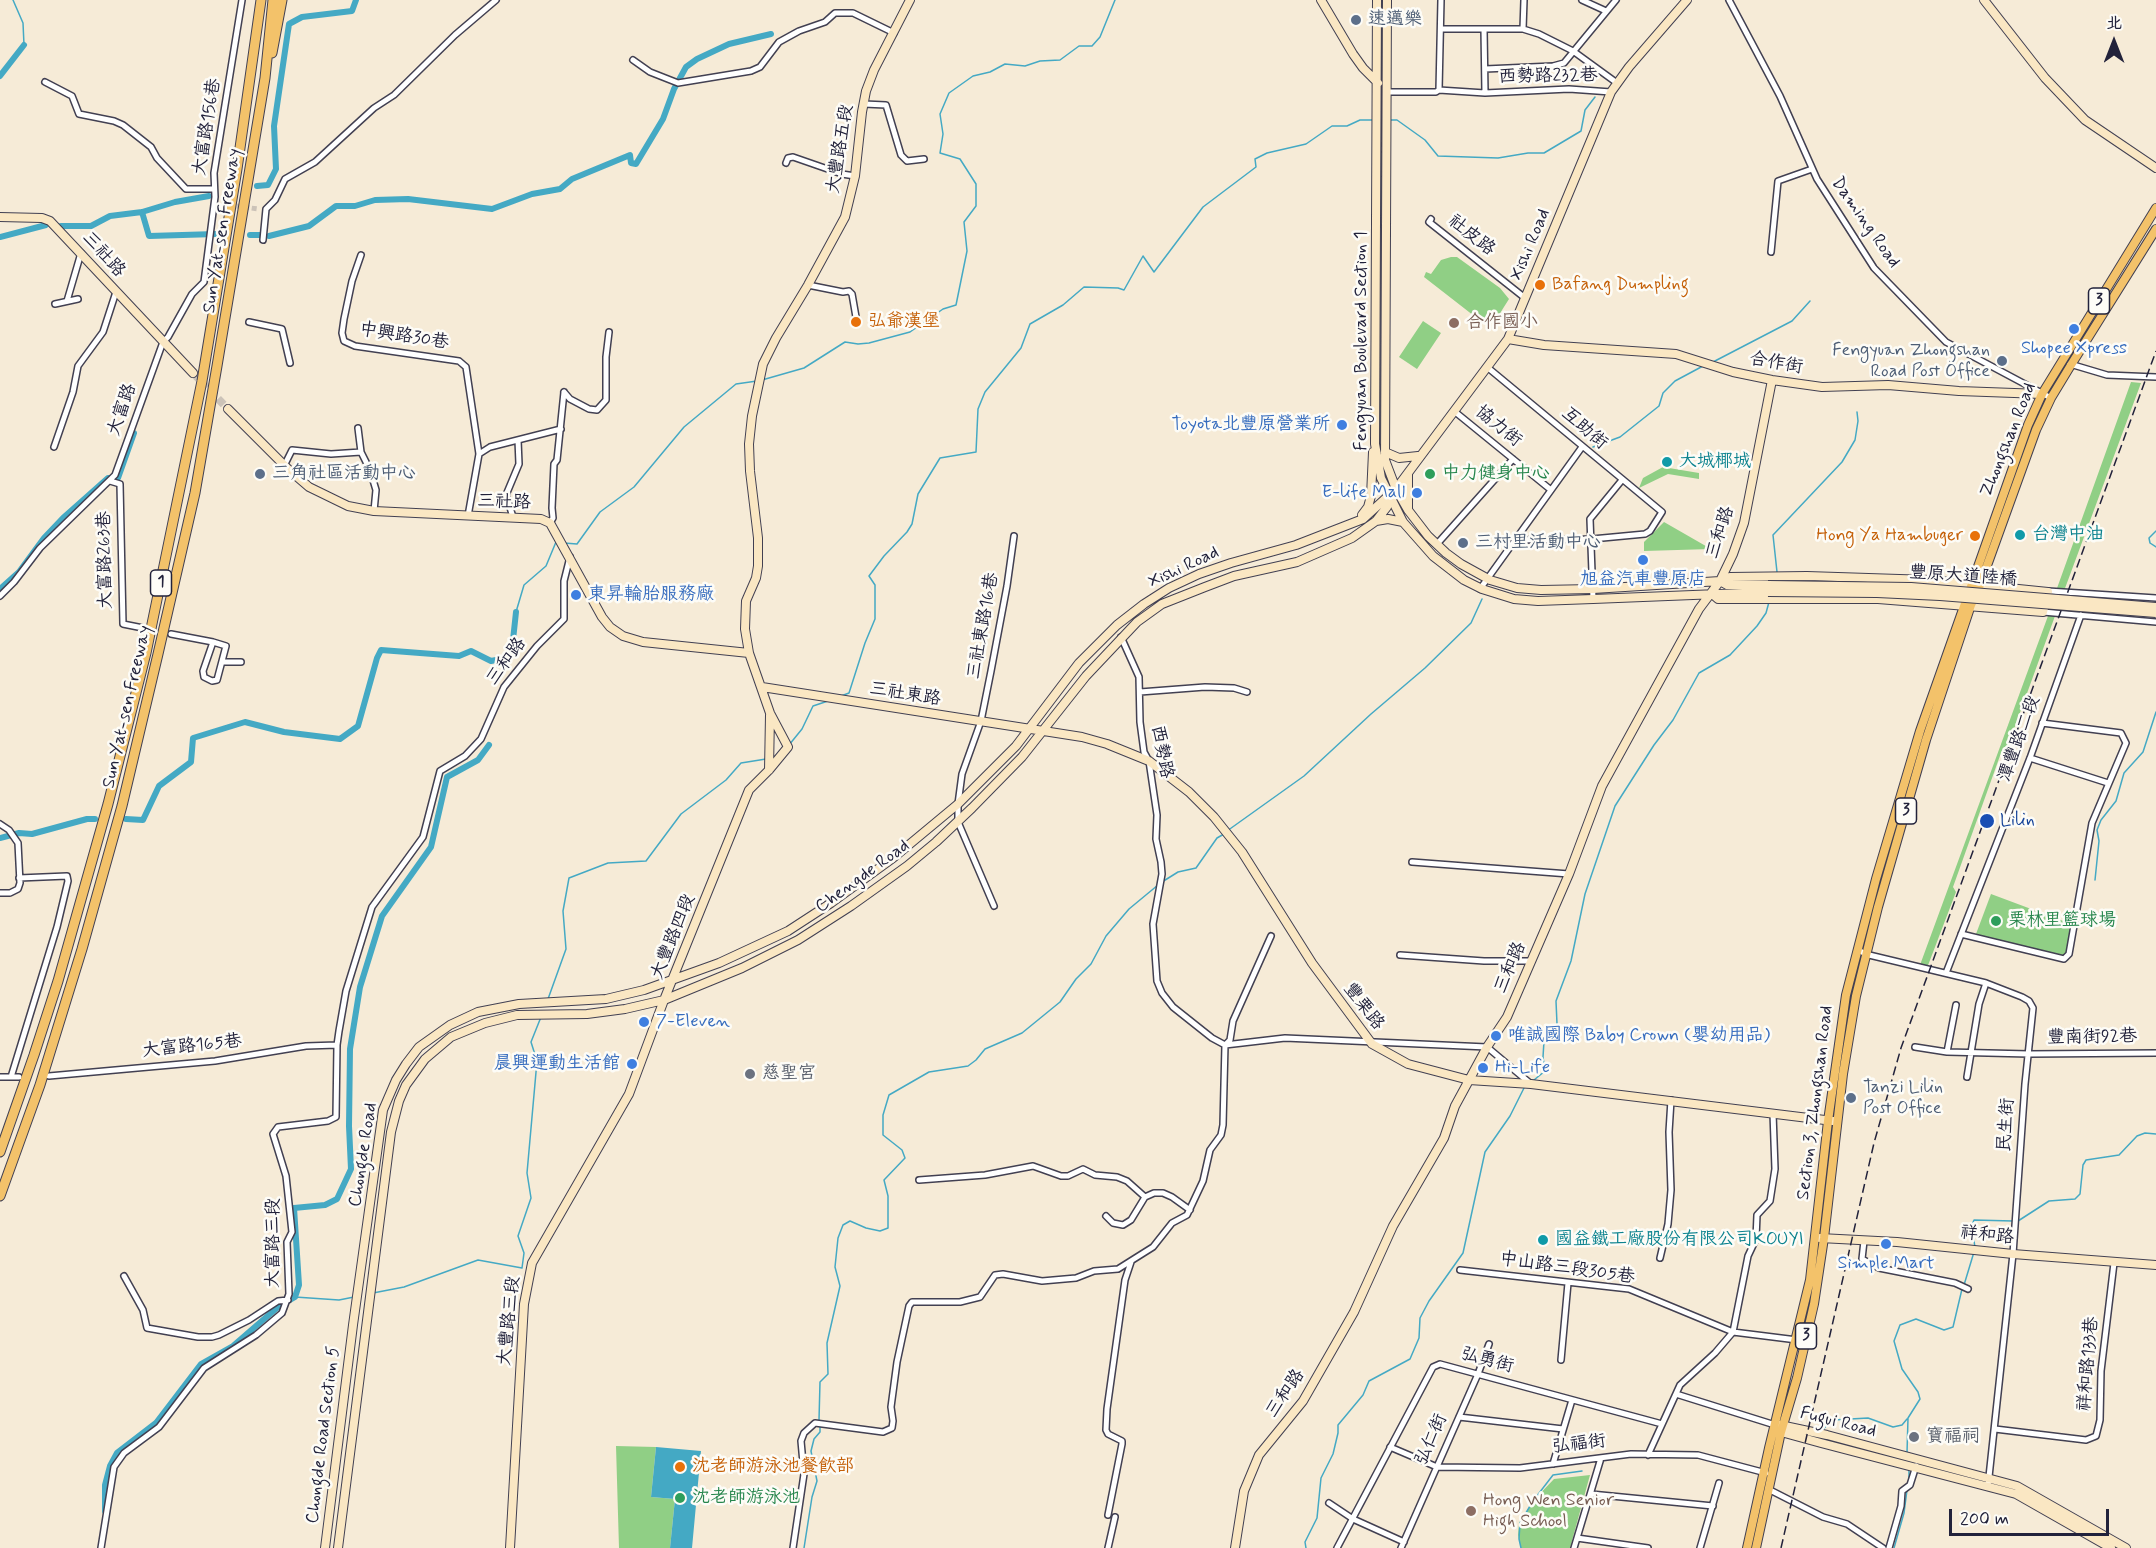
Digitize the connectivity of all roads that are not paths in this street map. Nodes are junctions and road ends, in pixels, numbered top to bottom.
1 (242, 0) edge
2 (261, 0) edge
3 (273, 0) edge
4 (282, 0) edge
5 (496, 0) edge
6 (910, 0) edge
7 (1321, 0) edge
8 (1377, 0) edge
9 (1387, 0) edge
10 (1441, 0) edge
11 (1524, 0) edge
12 (1582, 0) edge
13 (1616, 0) edge
14 (1729, 0) edge
15 (1984, 0) edge
16 (1686, 1) edge
17 (1606, 11) junction
18 (1441, 28) junction
19 (1484, 29) junction
20 (1523, 29) junction
21 (894, 33) junction
22 (1573, 51) junction
23 (633, 60) dead end
24 (1485, 69) junction
25 (266, 78) junction
26 (1376, 81) junction
27 (45, 82) dead end
28 (1617, 83) junction
29 (1439, 90) junction
30 (1387, 92) junction
31 (1611, 92) junction
32 (1485, 93) junction
33 (864, 104) junction
34 (924, 159) dead end
35 (786, 163) dead end
36 (2156, 168) edge
37 (1812, 169) junction
38 (855, 176) junction
39 (214, 189) junction
40 (214, 203) junction
41 (222, 204) tunnel mouth
42 (258, 208) tunnel mouth
43 (2156, 208) edge
44 (266, 210) junction
45 (0, 217) edge
46 (1431, 219) dead end
47 (2156, 229) edge
48 (263, 240) dead end
49 (1771, 252) dead end
50 (81, 254) junction
51 (361, 255) dead end
52 (808, 285) junction
53 (116, 292) junction
54 (1526, 298) junction
55 (78, 299) dead end
56 (67, 301) junction
57 (55, 304) dead end
58 (856, 317) dead end
59 (249, 321) dead end
60 (609, 332) dead end
61 (1508, 339) junction
62 (163, 342) junction
63 (290, 363) dead end
64 (2067, 363) junction
65 (763, 364) joint
66 (1487, 367) junction
67 (193, 373) tunnel mouth
68 (2156, 377) edge
69 (1772, 380) junction
70 (2047, 396) junction
71 (228, 409) tunnel mouth
72 (1454, 411) junction
73 (358, 428) dead end
74 (561, 429) junction
75 (518, 440) junction
76 (1375, 444) junction
77 (54, 447) dead end
78 (1582, 447) junction
79 (361, 452) junction
80 (1385, 452) junction
81 (479, 453) junction
82 (1418, 456) junction
83 (1513, 459) junction
84 (284, 466) junction
85 (1408, 473) junction
86 (1622, 480) junction
87 (110, 481) junction
88 (1551, 490) junction
89 (1393, 492) junction
90 (1408, 510) junction
91 (374, 511) junction
92 (468, 516) junction
93 (513, 517) junction
94 (1376, 521) junction
95 (1356, 522) junction
96 (1403, 522) junction
97 (550, 523) junction
98 (1014, 536) dead end
99 (1592, 538) junction
100 (1514, 540) junction
101 (1437, 544) junction
102 (570, 557) junction
103 (1488, 579) junction
104 (1720, 581) junction
105 (1976, 584) junction
106 (1768, 588) junction
107 (1480, 589) junction
108 (1593, 589) junction
109 (2000, 590) dead end
110 (2048, 591) junction
111 (1711, 593) junction
112 (0, 596) edge
113 (2156, 598) edge
114 (1593, 599) junction
115 (1986, 604) dead end
116 (1968, 605) junction
117 (2156, 607) edge
118 (2043, 612) junction
119 (2156, 613) edge
120 (2081, 615) junction
121 (2156, 621) edge
122 (143, 628) dead end
123 (171, 634) dead end
124 (1121, 638) junction
125 (213, 642) junction
126 (749, 653) junction
127 (224, 662) junction
128 (241, 662) dead end
129 (1946, 669) joint
130 (762, 687) junction
131 (1140, 692) junction
132 (1247, 692) dead end
133 (770, 713) junction
134 (981, 721) junction
135 (2042, 723) junction
136 (1032, 728) junction
137 (1045, 730) junction
138 (2030, 758) junction
139 (1149, 761) junction
140 (769, 770) junction
141 (440, 771) joint
142 (2108, 783) junction
143 (958, 804) junction
144 (958, 818) junction
145 (0, 824) edge
146 (1412, 862) dead end
147 (1569, 874) junction
148 (19, 878) junction
149 (0, 893) edge
150 (994, 906) dead end
151 (1961, 934) junction
152 (1271, 936) dead end
153 (1862, 952) junction
154 (1400, 955) dead end
155 (1531, 961) junction
156 (1946, 973) junction
157 (672, 981) junction
158 (1986, 984) junction
159 (664, 999) junction
160 (1956, 1005) dead end
161 (1372, 1044) junction
162 (337, 1045) junction
163 (1225, 1045) junction
164 (1486, 1047) junction
165 (1915, 1047) dead end
166 (1947, 1052) junction
167 (1971, 1052) junction
168 (2156, 1053) edge
169 (2028, 1054) junction
170 (49, 1076) dead end
171 (0, 1077) edge
172 (11, 1077) junction
173 (19, 1077) dead end
174 (1967, 1077) dead end
175 (1469, 1080) junction
176 (1532, 1084) junction
177 (1671, 1100) junction
178 (1773, 1113) junction
179 (615, 1120) joint
180 (1833, 1121) junction
181 (0, 1152) edge
182 (919, 1180) dead end
183 (0, 1196) edge
184 (1146, 1197) junction
185 (1190, 1210) junction
186 (1106, 1216) dead end
187 (1820, 1238) junction
188 (1864, 1240) junction
189 (2013, 1254) junction
190 (1660, 1258) dead end
191 (1131, 1262) junction
192 (2114, 1263) junction
193 (2156, 1265) edge
194 (1460, 1270) dead end
195 (124, 1276) dead end
196 (1568, 1283) junction
197 (1965, 1287) dead end
198 (288, 1300) junction
199 (353, 1325) joint
200 (365, 1327) joint
201 (1733, 1332) junction
202 (1800, 1341) junction
203 (1489, 1344) dead end
204 (1561, 1360) dead end
205 (1478, 1374) junction
206 (1676, 1394) junction
207 (1572, 1400) junction
208 (1459, 1417) junction
209 (1662, 1424) junction
210 (1780, 1427) junction
211 (1995, 1429) junction
212 (1563, 1430) junction
213 (1390, 1447) junction
214 (1648, 1455) junction
215 (1601, 1458) junction
216 (1921, 1460) junction
217 (1552, 1464) junction
218 (1908, 1466) junction
219 (1437, 1467) junction
220 (1763, 1472) junction
221 (1773, 1474) junction
222 (1989, 1482) junction
223 (1719, 1483) dead end
224 (1770, 1490) junction
225 (1591, 1494) junction
226 (1329, 1503) dead end
227 (1713, 1506) junction
228 (1353, 1519) junction
229 (1577, 1538) junction
230 (1402, 1545) edge
231 (101, 1548) edge
232 (325, 1548) edge
233 (338, 1548) edge
234 (510, 1548) edge
235 (792, 1548) edge
236 (1108, 1548) edge
237 (1235, 1548) edge
238 (1337, 1548) edge
239 (1574, 1548) edge
240 (1648, 1548) edge
241 (1700, 1548) edge
242 (1747, 1548) edge
243 (1756, 1548) edge
244 (1883, 1548) edge
245 (1889, 1548) edge
246 (2111, 1548) edge
247 (2126, 1548) edge

1 - 39 street, 大富路156巷
2 - 181 highway, Sun Yat-sen Freeway / 1
3 - 25 highway, Sun Yat-sen Freeway / 1
4 - 25 highway
5 - 44 street
6 - 21 street, 大豐路五段
7 - 26 street
8 - 26 street, Fengyuan Boulevard Section 1
9 - 30 street, Fengyuan Boulevard Section 1
10 - 18 street
11 - 20 street
12 - 17 street
13 - 17 street
14 - 37 street, Daming Road
15 - 36 street
16 - 28 street, Xishi Road
17 - 22 street
18 - 19 street
18 - 29 street
19 - 20 street
19 - 24 street
20 - 22 street
21 - 23 street
21 - 33 street, 大豐路五段
22 - 24 street
22 - 28 street
24 - 32 street
25 - 183 highway, Sun Yat-sen Freeway / 1
26 - 30 street
26 - 76 street, Fengyuan Boulevard Section 1
27 - 39 street, 大富路156巷
28 - 31 street, Xishi Road
29 - 30 street, 西勢路232巷
29 - 32 street, 西勢路232巷
30 - 80 street, Fengyuan Boulevard Section 1
31 - 32 street, 西勢路232巷
31 - 54 street, Xishi Road
33 - 34 street
33 - 38 street, 大豐路五段
35 - 38 street
37 - 49 street
37 - 70 street, Daming Road
38 - 52 street, 大豐路五段
39 - 40 street, 大富路
40 - 41 street
40 - 62 street, 大富路
42 - 44 street
43 - 64 main road, Zhongshan Road / 3
44 - 48 street
45 - 50 street, 三社路
46 - 54 street, 社皮路
47 - 64 main road, Zhongshan Road / 3
50 - 53 street, 三社路
50 - 56 street
51 - 81 street, 中興路30巷
52 - 58 street
52 - 65 street, 大豐路五段
53 - 62 street, 三社路
53 - 77 street
54 - 61 street, Xishi Road
55 - 56 street
56 - 57 street
59 - 63 street
60 - 74 street
61 - 66 street, Xishi Road
61 - 69 street, 合作街
62 - 67 street, 三社路
62 - 87 street, 大富路
64 - 68 street
64 - 70 main road, Zhongshan Road / 3
65 - 126 street, 大豐路四段
66 - 72 street, Xishi Road
66 - 78 street, 互助街
69 - 70 street, 合作街
69 - 104 street, 三和路
70 - 105 main road, Zhongshan Road / 3
71 - 84 street, 三社路
72 - 82 street, Xishi Road
72 - 83 street, 協力街
73 - 79 street
74 - 75 street
74 - 97 street
75 - 81 street
75 - 93 street
76 - 89 street, Fengyuan Boulevard Section 1
76 - 95 street
78 - 86 street, 互助街
78 - 88 street
79 - 84 street
79 - 91 street
80 - 82 street
80 - 89 street, Fengyuan Boulevard Section 1
81 - 92 street, 中興路30巷
82 - 85 street, Xishi Road
83 - 88 street, 協力街
83 - 101 street
84 - 91 street, 三社路
85 - 89 street, Xishi Road
85 - 90 street
86 - 99 street
86 - 99 street, 互助街
87 - 112 street, 大富路
87 - 122 street, 大富路263巷
88 - 100 street
89 - 90 street, Fengyuan Boulevard Section 1
89 - 94 street, Xishi Road
89 - 95 street, Xishi Road
89 - 96 street, Fengyuan Boulevard Section 1
90 - 101 street, Fengyuan Boulevard Section 1
91 - 92 street, 三社路
92 - 93 street, 三社路
93 - 97 street, 三社路
94 - 96 street
94 - 124 street, Xishi Road
95 - 136 street, Xishi Road
96 - 107 street, Fengyuan Boulevard Section 1
97 - 102 street, 三社路
98 - 134 street, 三社東路16巷
99 - 100 street
99 - 108 street
100 - 103 street
101 - 103 street, Fengyuan Boulevard Section 1
102 - 126 street, 三社路
102 - 141 street, 三和路
103 - 107 street
103 - 108 street, Fengyuan Boulevard Section 1
104 - 105 street, Fengyuan Boulevard Section 1
104 - 106 street, Fengyuan Boulevard Section 1
104 - 108 street, Fengyuan Boulevard Section 1
104 - 111 street, 三和路
105 - 109 street
105 - 110 street
105 - 116 main road, Zhongshan Road / 3
106 - 111 street, Fengyuan Boulevard Section 1
106 - 117 street, 豐原大道陸橋, bridge
106 - 119 street, 豐原大道陸橋, bridge
107 - 114 street, Fengyuan Boulevard Section 1
108 - 114 street
110 - 113 street
110 - 118 street
111 - 114 street, Fengyuan Boulevard Section 1
111 - 116 street, Fengyuan Boulevard Section 1
111 - 147 street, 三和路
115 - 116 street
116 - 118 street
116 - 129 main road, Zhongshan Road / 3
118 - 120 street
120 - 121 street
120 - 135 street, 潭豐路二段
123 - 125 street
124 - 131 street, 西勢路
124 - 137 street, Xishi Road
125 - 127 street
125 - 127 street
126 - 130 street, 大豐路四段
127 - 128 street
129 - 153 main road, Section 3, Zhongshan Road / 3
130 - 133 street, 大豐路四段
130 - 134 street, 三社東路
131 - 132 street
131 - 139 street, 西勢路
133 - 140 street, 大豐路四段
133 - 140 street, 大豐路四段
134 - 136 street, 三社東路
134 - 143 street, 三社東路16巷
135 - 138 street, 潭豐路二段
135 - 142 street
136 - 137 street, 三社東路
136 - 143 street, Chengde Road
137 - 139 street, 豐栗路
137 - 144 street, Chengde Road
138 - 142 street
138 - 151 street, 潭豐路二段
139 - 161 street, 豐栗路
139 - 163 street, 西勢路
140 - 157 street, 大豐路四段
141 - 162 street, 大富路三段
142 - 151 street
143 - 144 street, 三社東路16巷
143 - 157 street, Chengde Road
144 - 150 street
144 - 159 street, Chengde Road
145 - 148 street
146 - 147 street
147 - 155 street, 三和路
148 - 149 street
148 - 172 street
151 - 156 street, 潭豐路二段
152 - 163 street
153 - 156 street, 民生街
153 - 180 main road, Section 3, Zhongshan Road / 3
154 - 155 street
155 - 164 street, 三和路
156 - 158 street, 民生街
157 - 159 street, 大豐路四段
157 - 199 street, Chongde Road
158 - 167 street
158 - 169 street, 民生街
159 - 179 street, 大豐路四段
159 - 200 street, Chongde Road
160 - 166 street
161 - 163 street
161 - 164 street
161 - 175 street, 豐栗路
162 - 170 street, 大富路165巷
162 - 198 street, 大富路三段
163 - 185 street
164 - 175 street, 三和路
164 - 176 street
165 - 166 street, 豐南街92巷
166 - 167 street, 豐南街92巷
167 - 169 street, 豐南街92巷
167 - 174 street
168 - 169 street, 豐南街92巷
169 - 189 street, 民生街
171 - 172 street
172 - 173 street
175 - 176 street, 豐栗路
175 - 237 street, 三和路
176 - 177 street, 豐栗路
177 - 178 street, 豐栗路
177 - 190 street
178 - 180 street, 豐栗路
178 - 201 street
179 - 234 street, 大豐路三段
180 - 187 main road, Section 3, Zhongshan Road / 3
182 - 184 street
184 - 185 street
184 - 186 street
185 - 191 street
187 - 188 street, 祥和路
187 - 202 main road, Section 3, Zhongshan Road / 3
188 - 189 street, 祥和路
188 - 197 street
189 - 192 street, 祥和路
189 - 211 street, 民生街
191 - 235 street
191 - 236 street
192 - 193 street, 祥和路
192 - 211 street, 祥和路133巷
194 - 196 street, 中山路三段305巷
195 - 198 street
196 - 201 street, 中山路三段305巷
196 - 204 street
198 - 231 street, 大富路三段
199 - 232 street, Chongde Road Section 5
200 - 233 street, Chongde Road Section 5
201 - 202 street, 中山路三段305巷
201 - 206 street
202 - 210 main road, Section 3, Zhongshan Road / 3
203 - 205 street, 弘仁街
205 - 207 street, 弘勇街
205 - 208 street, 弘仁街
205 - 213 street, 弘勇街
206 - 209 street
206 - 210 street
207 - 209 street, 弘勇街
207 - 212 street
208 - 212 street
208 - 219 street, 弘仁街
209 - 214 street
210 - 216 street, Fugui Road
210 - 218 street, Fugui Road
210 - 220 main road, Section 3, Zhongshan Road / 3
210 - 221 main road, Section 3, Zhongshan Road / 3
211 - 222 street, 民生街
212 - 217 street
213 - 219 street, 弘福街
213 - 228 street, 弘勇街
214 - 215 street, 弘福街
214 - 220 street, 弘福街
215 - 217 street, 弘福街
215 - 225 street
216 - 218 street
216 - 222 street, Fugui Road
217 - 219 street, 弘福街
218 - 222 street, Fugui Road
218 - 245 street
219 - 230 street, 弘仁街
220 - 221 street, 弘福街
220 - 242 main road, Section 3, Zhongshan Road / 3
221 - 224 main road, Section 3, Zhongshan Road / 3
222 - 246 street, Fugui Road
222 - 247 street, Fugui Road
223 - 227 street
224 - 243 main road, Section 3, Zhongshan Road / 3
224 - 244 street
225 - 227 street
225 - 229 street
226 - 228 street
227 - 241 street
228 - 230 street
228 - 238 street, 弘勇街
229 - 239 street
229 - 240 street

